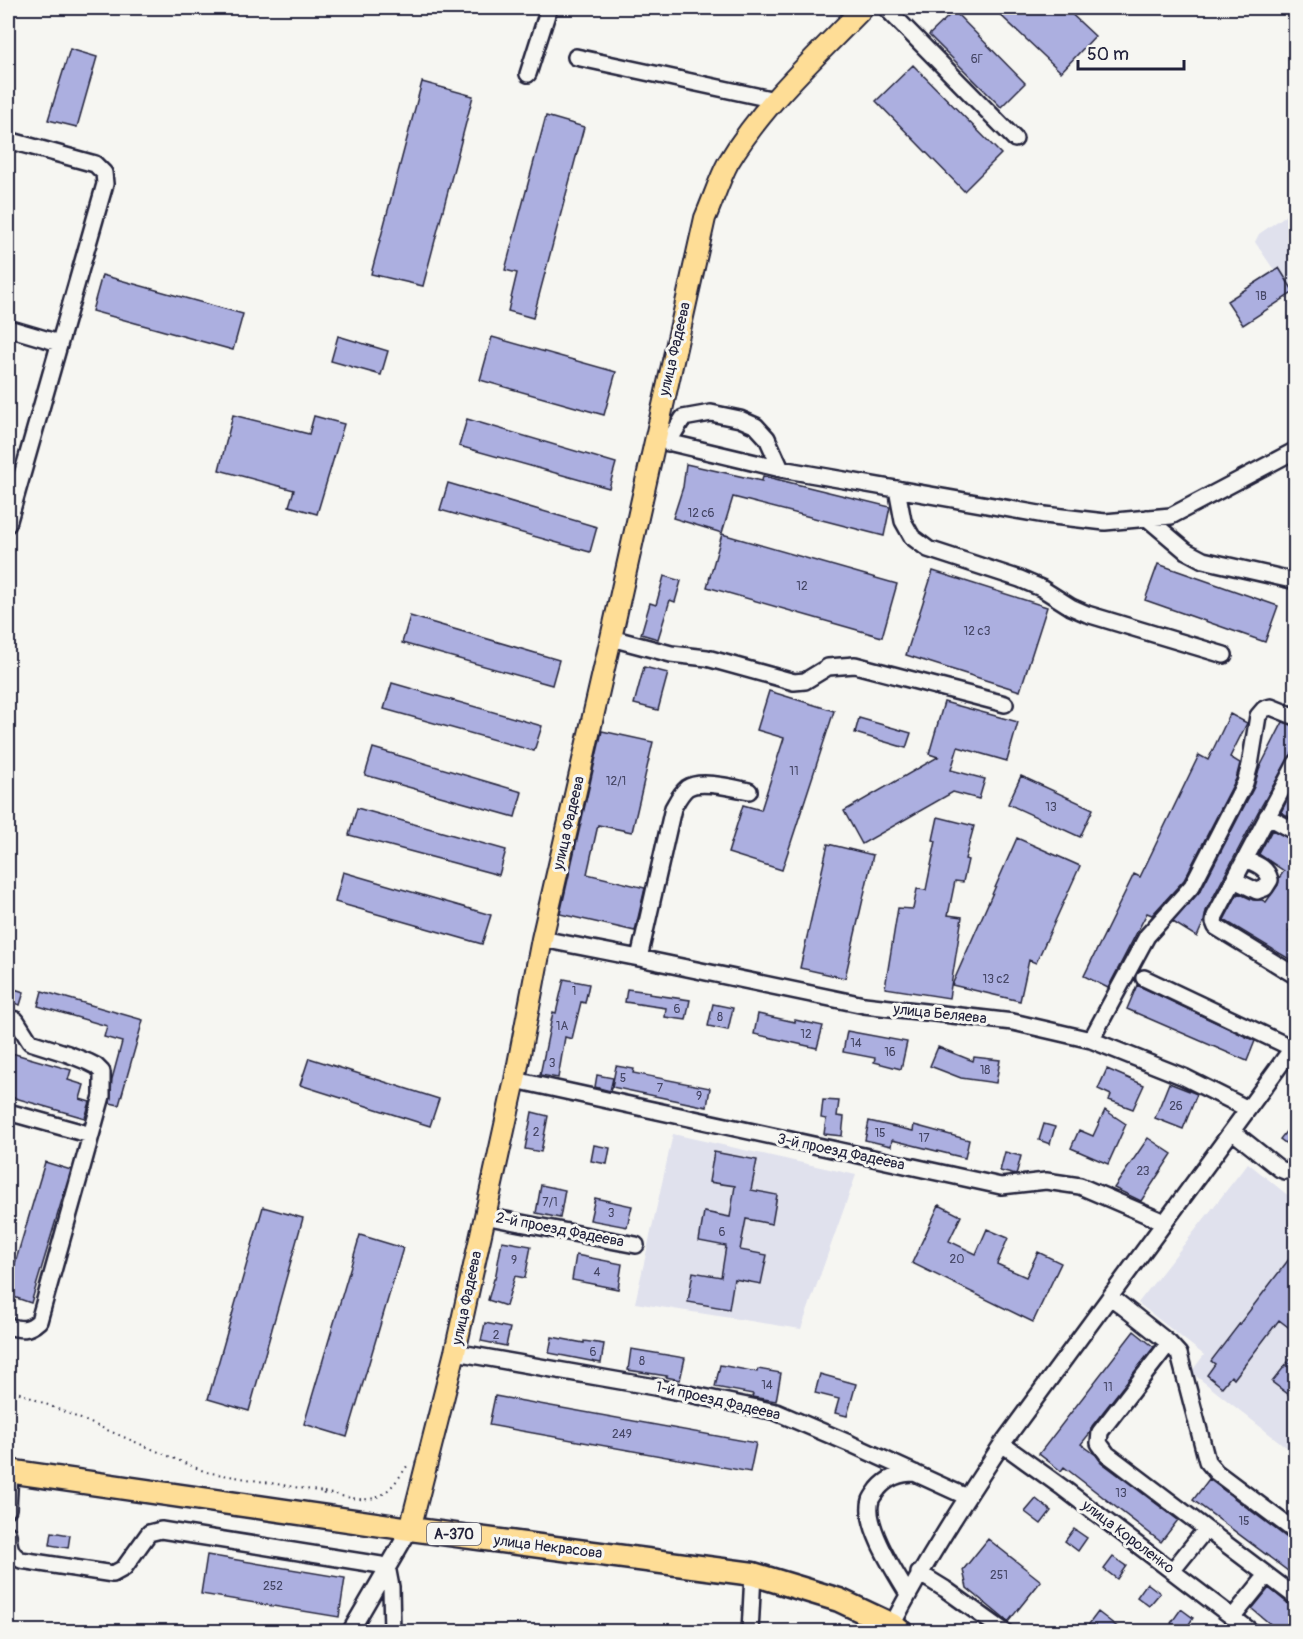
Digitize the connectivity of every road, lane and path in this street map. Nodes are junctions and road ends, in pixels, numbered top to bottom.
1 (549, 8) edge
2 (863, 8) edge
3 (886, 8) edge
4 (576, 57) dead end
5 (528, 74) dead end
6 (775, 100) junction
7 (1015, 139) dead end
8 (8, 140) edge
9 (8, 328) edge
10 (59, 343) junction
11 (662, 441) junction
12 (1296, 450) edge
13 (781, 469) junction
14 (897, 489) junction
15 (1148, 518) junction
16 (8, 524) edge
17 (1296, 582) edge
18 (611, 638) junction
19 (1224, 655) dead end
20 (1005, 704) dead end
21 (1296, 717) edge
22 (1296, 763) edge
23 (1292, 780) edge
24 (749, 791) dead end
25 (1267, 816) junction
26 (1296, 832) edge
27 (1245, 859) junction
28 (1234, 880) junction
29 (542, 939) junction
30 (639, 958) junction
31 (1296, 976) edge
32 (1144, 978) dead end
33 (8, 1018) edge
34 (1091, 1040) junction
35 (1294, 1045) edge
36 (515, 1080) junction
37 (1248, 1109) junction
38 (8, 1112) edge
39 (1232, 1131) junction
40 (91, 1135) junction
41 (1296, 1169) edge
42 (484, 1216) junction
43 (1164, 1222) junction
44 (636, 1245) dead end
45 (1111, 1297) junction
46 (8, 1326) edge
47 (1169, 1343) junction
48 (455, 1352) junction
49 (8, 1388) edge
50 (1002, 1444) junction
51 (427, 1462) junction
52 (9, 1471) edge
53 (916, 1473) junction
54 (324, 1492) junction
55 (967, 1497) junction
56 (8, 1509) edge
57 (320, 1516) junction
58 (410, 1529) junction
59 (1206, 1529) junction
60 (1296, 1532) edge
61 (8, 1534) edge
62 (387, 1566) junction
63 (1172, 1571) junction
64 (753, 1574) junction
65 (919, 1574) junction
66 (1267, 1575) junction
67 (908, 1594) junction
68 (1296, 1597) edge
69 (1233, 1617) junction
70 (897, 1628) edge
71 (350, 1632) edge
72 (392, 1632) edge
73 (750, 1632) edge
74 (1005, 1632) edge
75 (1252, 1632) edge

1 - 5 street
2 - 6 main road, улица Фадеева
3 - 7 street
4 - 6 street
6 - 11 main road, улица Фадеева
8 - 10 street
9 - 10 street
10 - 16 street
11 - 13 street
11 - 13 street
11 - 18 main road, улица Фадеева
12 - 15 street
13 - 14 street
14 - 15 street
14 - 19 street
15 - 17 street
18 - 20 street
18 - 29 main road, улица Фадеева
21 - 34 street
22 - 23 street
23 - 25 street
24 - 30 street
25 - 26 street
25 - 27 street
27 - 28 street
27 - 28 street
28 - 31 street
29 - 30 street, улица Беляева
29 - 36 main road, улица Фадеева
30 - 34 street, улица Беляева
32 - 35 street
33 - 40 street
34 - 37 street, улица Беляева
35 - 37 street
36 - 42 main road, улица Фадеева
36 - 43 street, 3-й проезд Фадеева
37 - 39 street
38 - 40 street
39 - 41 street
39 - 43 street
40 - 46 street
42 - 44 street, 2-й проезд Фадеева
42 - 48 main road, улица Фадеева
43 - 45 street
45 - 47 street
45 - 50 street
47 - 59 street
47 - 60 street
48 - 51 main road, улица Фадеева
48 - 53 street, 1-й проезд Фадеева
49 - 54 path
50 - 55 street
50 - 63 street, улица Короленко
51 - 54 path
51 - 58 main road, улица Фадеева
52 - 56 street
52 - 57 highway, улица Некрасова / А-370
53 - 55 street, 1-й проезд Фадеева
53 - 67 street
54 - 57 path
55 - 65 street
57 - 58 highway, улица Некрасова / А-370
58 - 62 street
58 - 64 highway, улица Некрасова / А-370
59 - 63 street
59 - 66 street
61 - 62 street
62 - 71 street
62 - 72 street
63 - 69 street, улица Короленко
64 - 70 highway, улица Некрасова / А-370
64 - 73 street
65 - 67 street
65 - 74 street
66 - 68 street
66 - 69 street
67 - 70 street
69 - 75 street, улица Короленко

